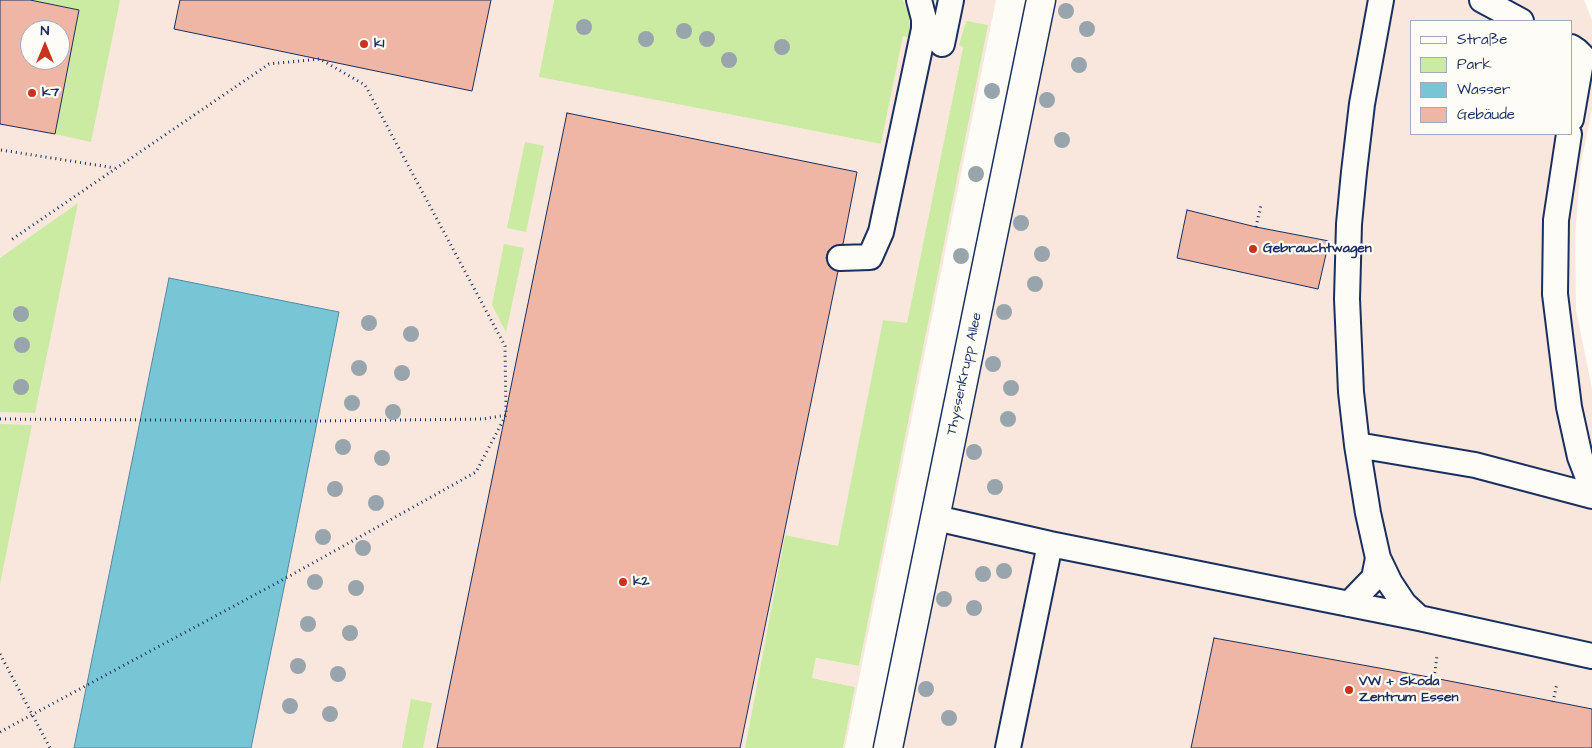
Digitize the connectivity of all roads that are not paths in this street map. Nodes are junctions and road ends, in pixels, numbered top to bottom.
1 (919, 0) edge
2 (951, 0) edge
3 (1041, 0) edge
4 (1381, 0) edge
5 (1482, 0) edge
6 (1519, 20) edge
7 (942, 44) dead end
8 (1572, 48) edge
9 (1572, 112) edge
10 (1569, 135) edge
11 (840, 258) dead end
12 (1576, 442) junction
13 (1357, 445) junction
14 (1538, 482) junction
15 (1592, 488) edge
16 (1592, 496) edge
17 (936, 518) junction
18 (1050, 544) junction
19 (1378, 558) junction
20 (1349, 604) junction
21 (1419, 618) junction
22 (1592, 656) edge
23 (888, 748) edge
24 (1008, 748) edge

1 - 11 lane
2 - 7 lane
3 - 17 street, ThyssenKrupp Allee
4 - 13 lane
5 - 6 lane
8 - 9 lane
10 - 12 lane
12 - 14 lane
12 - 15 lane
13 - 14 lane
13 - 19 lane
14 - 16 lane
17 - 18 lane
17 - 23 street, ThyssenKrupp Allee
18 - 20 lane
18 - 24 lane
19 - 20 lane
19 - 21 lane
20 - 21 lane
21 - 22 lane

